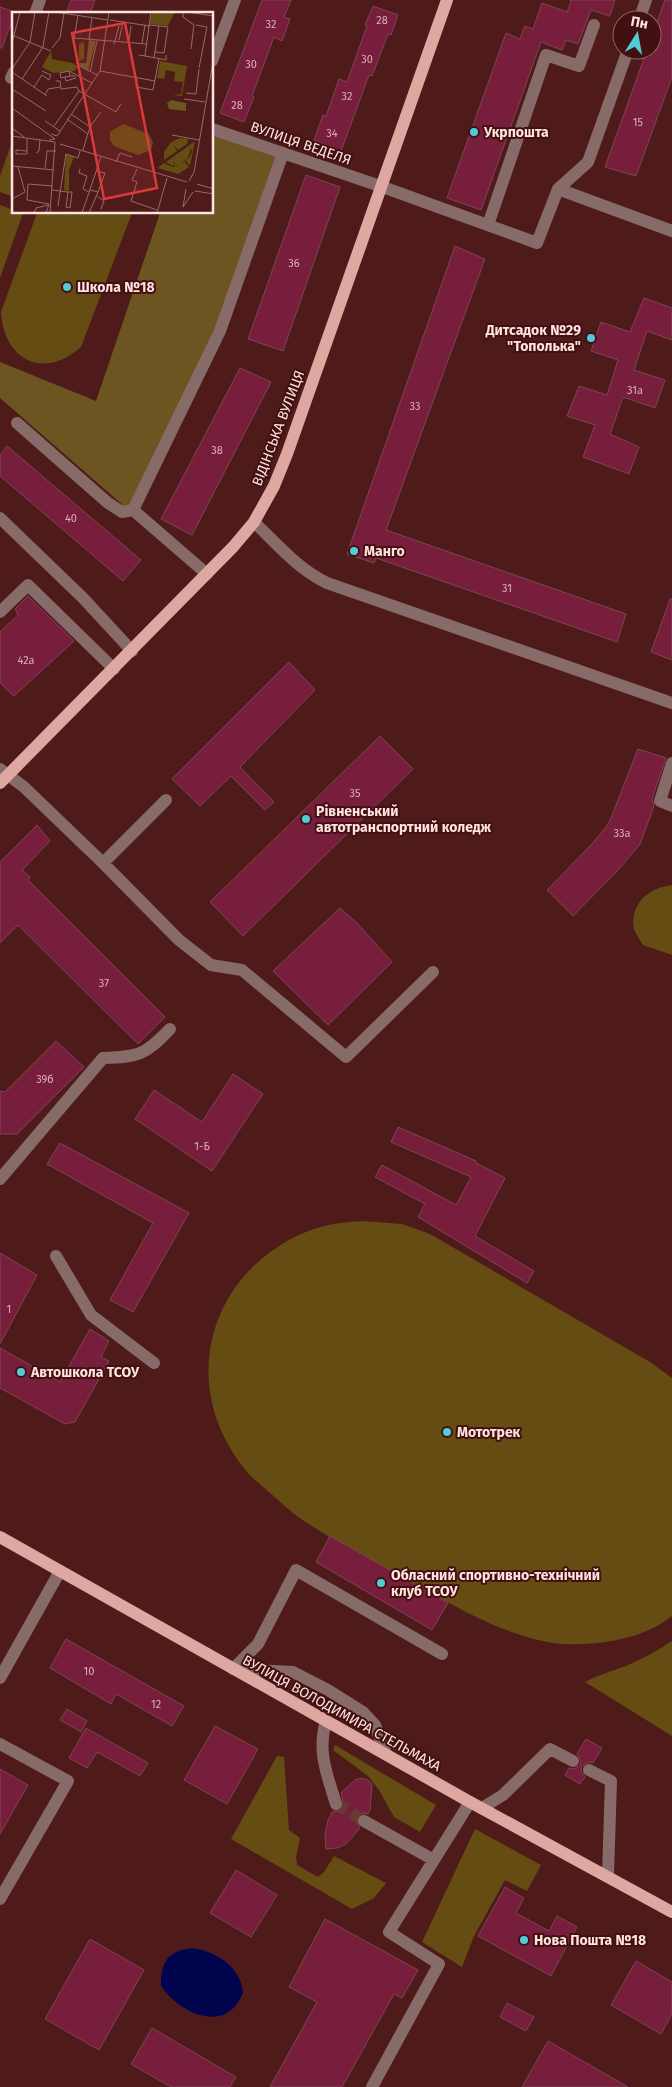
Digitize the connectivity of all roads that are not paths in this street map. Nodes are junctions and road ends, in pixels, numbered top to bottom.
1 (40, 0) edge
2 (235, 0) edge
3 (447, 0) edge
4 (36, 12) edge
5 (594, 26) dead end
6 (214, 57) edge
7 (624, 60) edge
8 (214, 130) edge
9 (283, 153) junction
10 (380, 186) junction
11 (558, 189) junction
12 (488, 225) junction
13 (672, 231) edge
14 (16, 423) dead end
15 (133, 510) junction
16 (0, 518) edge
17 (254, 522) junction
18 (207, 574) junction
19 (0, 612) edge
20 (132, 651) junction
21 (114, 668) junction
22 (672, 703) edge
23 (672, 764) edge
24 (2, 776) edge
25 (166, 800) dead end
26 (672, 806) edge
27 (103, 863) junction
28 (433, 972) dead end
29 (170, 1029) dead end
30 (0, 1179) edge
31 (56, 1256) dead end
32 (154, 1362) dead end
33 (0, 1537) edge
34 (60, 1572) junction
35 (442, 1654) dead end
36 (233, 1669) junction
37 (0, 1678) edge
38 (326, 1721) junction
39 (0, 1744) edge
40 (386, 1754) junction
41 (573, 1761) dead end
42 (589, 1770) dead end
43 (470, 1802) junction
44 (336, 1804) tunnel mouth
45 (482, 1808) junction
46 (364, 1821) tunnel mouth
47 (434, 1860) junction
48 (608, 1875) junction
49 (0, 1899) edge
50 (672, 1912) edge
51 (372, 2087) edge

1 - 4 street
2 - 6 street
3 - 10 main road, ВІДІНСЬКА ВУЛИЦЯ
5 - 12 street
7 - 11 street
8 - 9 street, ВУЛИЦЯ ВЕДЕЛЯ
9 - 10 street, ВУЛИЦЯ ВЕДЕЛЯ
9 - 15 street
10 - 12 street, ВУЛИЦЯ ВЕДЕЛЯ
10 - 17 main road, ВІДІНСЬКА ВУЛИЦЯ
11 - 12 street, ВУЛИЦЯ ВЕДЕЛЯ
11 - 13 street
14 - 15 street
15 - 18 street
16 - 20 street
17 - 18 main road, ВІДІНСЬКА ВУЛИЦЯ
17 - 22 street
18 - 20 main road, ВІДІНСЬКА ВУЛИЦЯ
19 - 21 street
20 - 21 main road, ВІДІНСЬКА ВУЛИЦЯ
21 - 24 main road, ВІДІНСЬКА ВУЛИЦЯ
23 - 26 street
24 - 27 street
25 - 27 street
27 - 28 street
29 - 30 street
31 - 32 street
33 - 34 main road, ВУЛИЦЯ ВОЛОДИМИРА СТЕЛЬМАХА
34 - 36 main road, ВУЛИЦЯ ВОЛОДИМИРА СТЕЛЬМАХА
34 - 37 street
35 - 36 street
36 - 38 main road, ВУЛИЦЯ ВОЛОДИМИРА СТЕЛЬМАХА
36 - 40 street
38 - 40 main road, ВУЛИЦЯ ВОЛОДИМИРА СТЕЛЬМАХА
38 - 44 street
39 - 49 street
40 - 43 main road, ВУЛИЦЯ ВОЛОДИМИРА СТЕЛЬМАХА
41 - 45 street
42 - 48 street
43 - 45 main road, ВУЛИЦЯ ВОЛОДИМИРА СТЕЛЬМАХА
43 - 47 street
45 - 48 main road, ВУЛИЦЯ ВОЛОДИМИРА СТЕЛЬМАХА
46 - 47 street
47 - 51 street
48 - 50 main road, ВУЛИЦЯ ВОЛОДИМИРА СТЕЛЬМАХА

